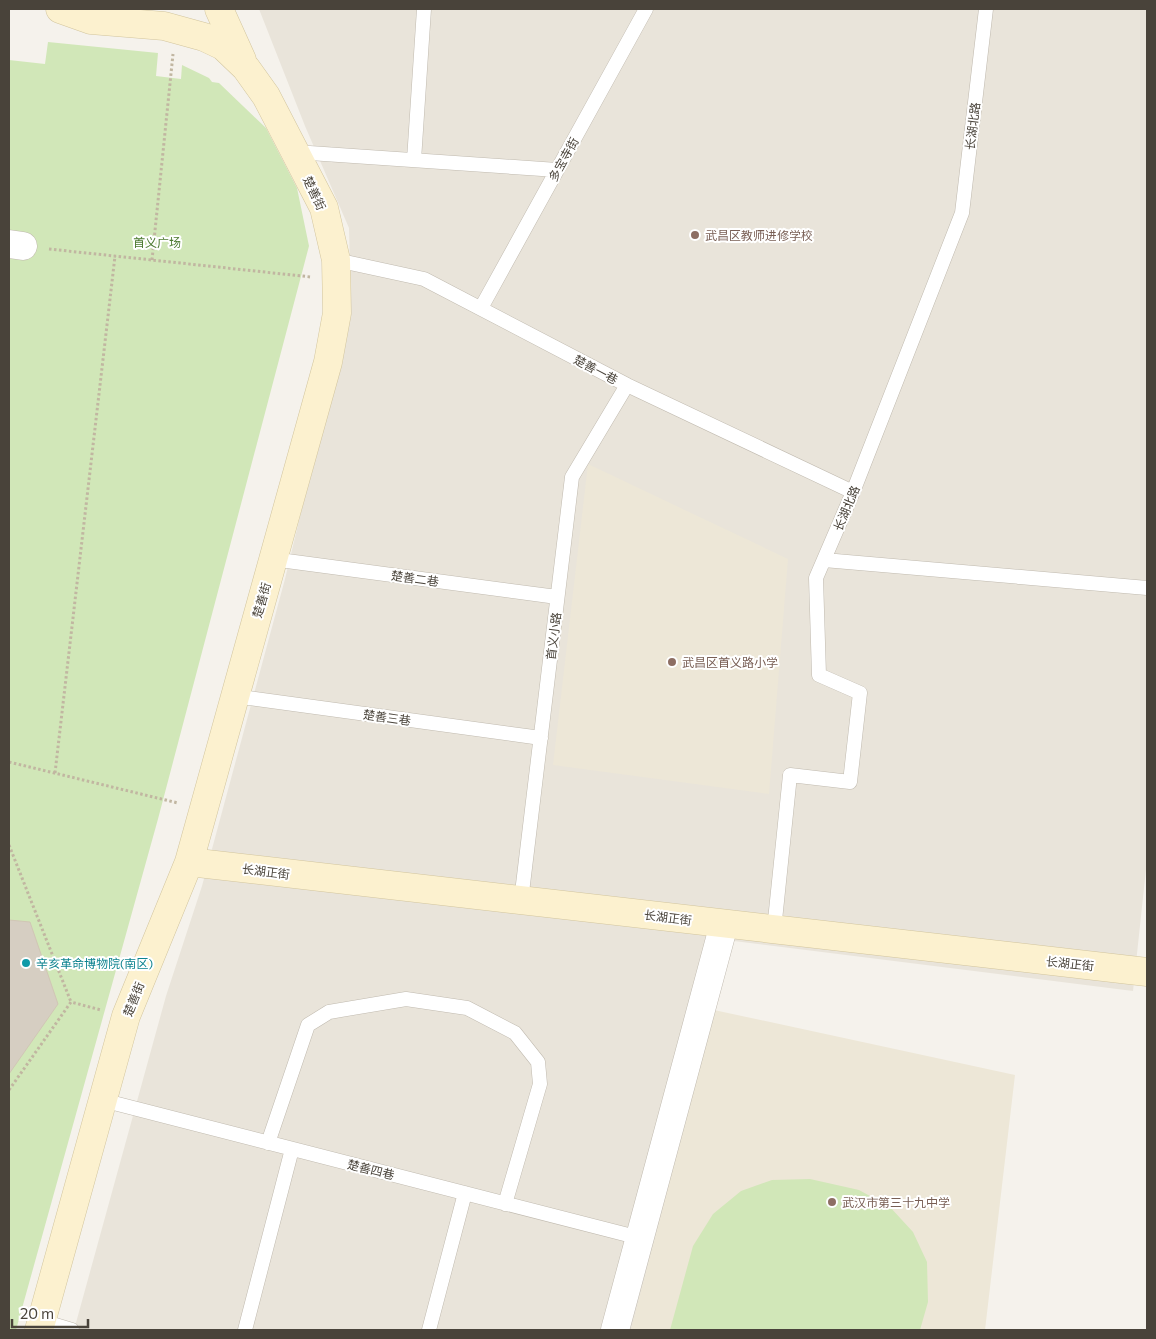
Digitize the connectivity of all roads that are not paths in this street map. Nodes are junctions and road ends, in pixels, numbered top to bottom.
1 (60, 9) edge
2 (219, 9) edge
3 (424, 9) edge
4 (646, 9) edge
5 (986, 9) edge
6 (246, 68) junction
7 (295, 152) junction
8 (414, 160) junction
9 (557, 170) junction
10 (336, 270) junction
11 (481, 308) junction
12 (627, 385) junction
13 (853, 492) junction
14 (272, 559) junction
15 (824, 560) junction
16 (1147, 588) edge
17 (557, 597) junction
18 (234, 696) junction
19 (541, 738) junction
20 (189, 862) junction
21 (521, 901) junction
22 (724, 924) junction
23 (774, 930) junction
24 (1147, 972) edge
25 (102, 1100) junction
26 (268, 1143) junction
27 (292, 1149) junction
28 (465, 1193) junction
29 (505, 1204) junction
30 (640, 1238) junction
31 (40, 1326) edge
32 (72, 1330) edge
33 (245, 1330) edge
34 (429, 1330) edge
35 (614, 1330) edge

1 - 6 street, 楚善街
2 - 6 street
3 - 8 lane
4 - 9 lane, 多宝寺街
5 - 13 lane, 长湖北路
6 - 7 street, 楚善街
7 - 8 lane
7 - 10 street, 楚善街
8 - 9 lane
9 - 11 lane, 多宝寺街
10 - 11 lane, 楚善一巷
10 - 14 street, 楚善街
11 - 12 lane, 楚善一巷
12 - 13 lane, 楚善一巷
12 - 17 lane, 首义小路
13 - 15 lane, 长湖北路
14 - 17 lane, 楚善二巷
14 - 18 street, 楚善街
15 - 16 lane
15 - 23 lane, 长湖北路
17 - 19 lane, 首义小路
18 - 19 lane, 楚善三巷
18 - 20 street, 楚善街
19 - 21 lane, 首义小路
20 - 21 street, 长湖正街
20 - 25 street, 楚善街
21 - 22 street, 长湖正街
22 - 23 street, 长湖正街
22 - 30 street
23 - 24 street, 长湖正街
25 - 26 lane, 楚善四巷
25 - 31 street, 楚善街
26 - 27 lane, 楚善四巷
26 - 29 lane
27 - 28 lane, 楚善四巷
27 - 33 lane
28 - 29 lane, 楚善四巷
28 - 34 lane
29 - 30 lane, 楚善四巷
30 - 35 street
31 - 32 lane

